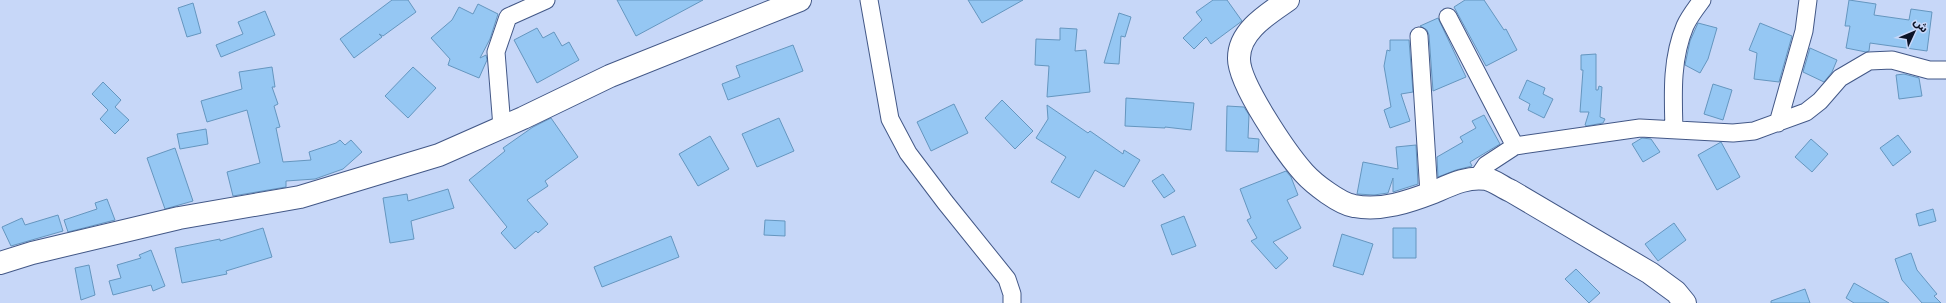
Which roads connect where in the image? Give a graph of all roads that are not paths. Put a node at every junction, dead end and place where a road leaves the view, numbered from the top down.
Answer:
1 (546, 0) edge
2 (800, 0) edge
3 (868, 0) edge
4 (1288, 0) edge
5 (1702, 0) edge
6 (1808, 0) edge
7 (1448, 17) dead end
8 (1419, 36) dead end
9 (1946, 70) edge
10 (1778, 122) junction
11 (502, 127) junction
12 (1674, 130) junction
13 (1515, 146) junction
14 (1476, 180) junction
15 (1429, 194) junction
16 (0, 263) edge
17 (1012, 303) edge
18 (1685, 303) edge

1 - 11 street
2 - 11 street
3 - 17 street
4 - 15 street
5 - 12 street
6 - 10 street
7 - 13 street
8 - 15 street
9 - 10 street
10 - 12 street
11 - 16 street
12 - 13 street
13 - 14 street
14 - 15 street
14 - 18 street

